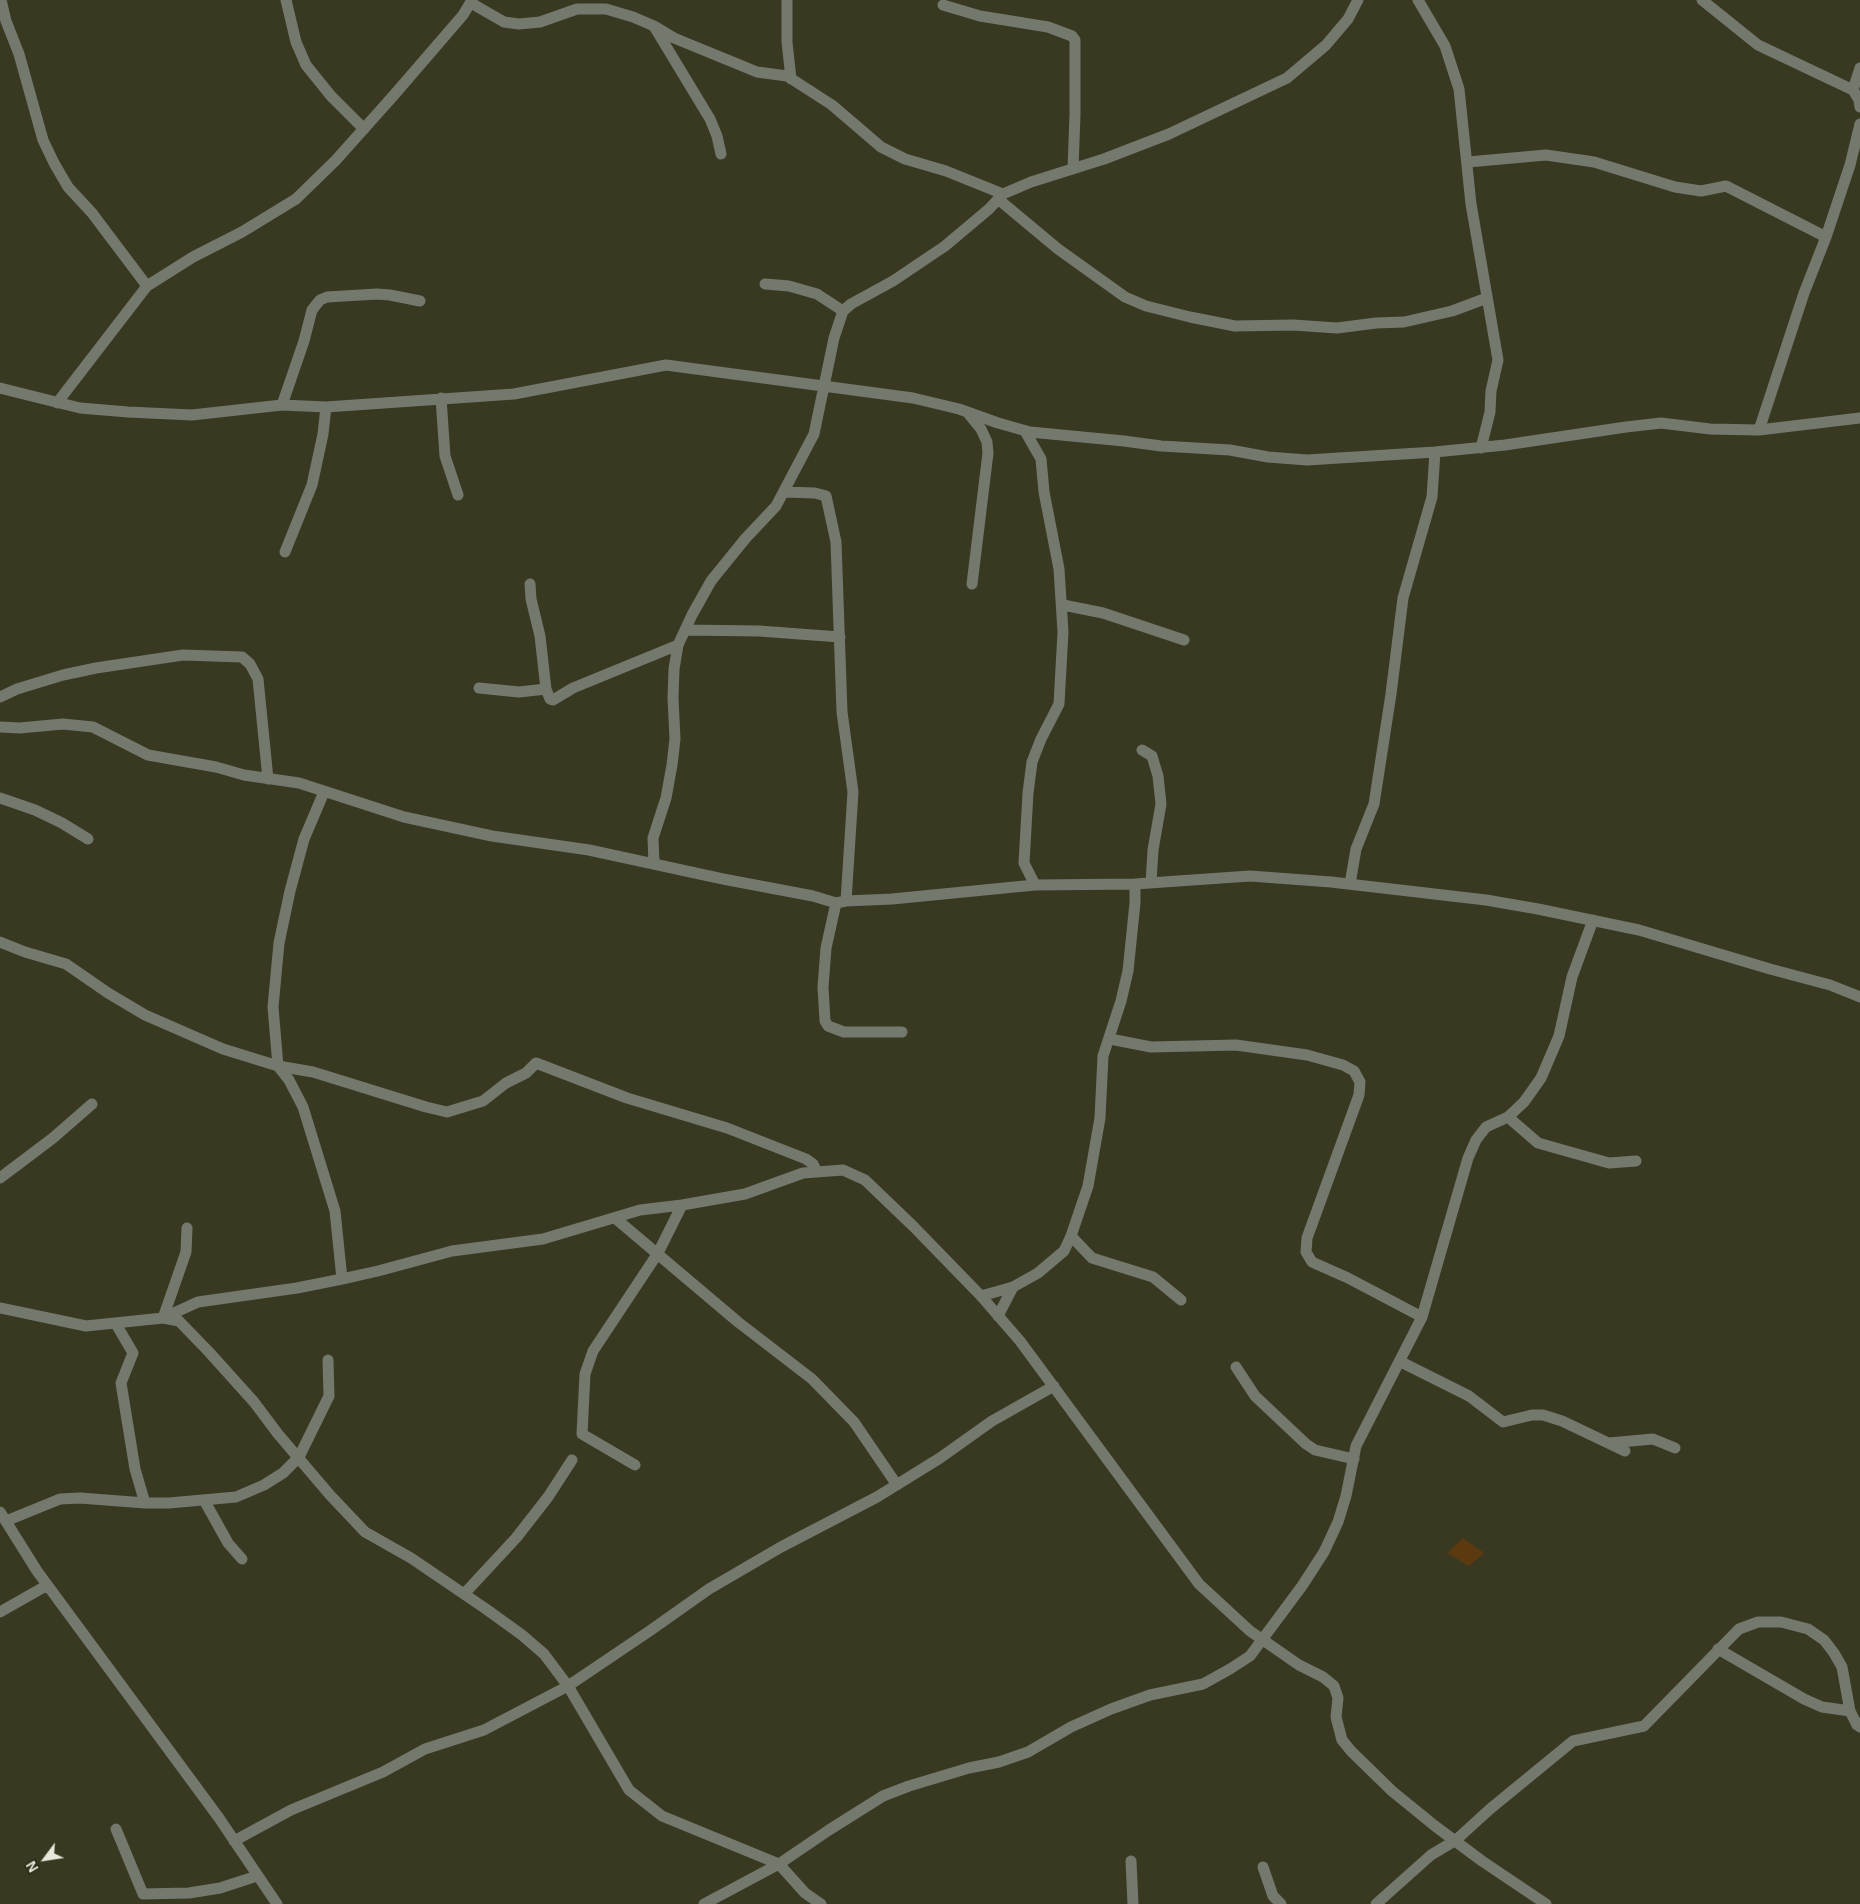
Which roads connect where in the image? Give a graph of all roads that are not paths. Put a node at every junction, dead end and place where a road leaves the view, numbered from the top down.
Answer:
1 (1, 0) edge
2 (286, 0) edge
3 (787, 0) edge
4 (1358, 0) edge
5 (1418, 0) edge
6 (1702, 0) edge
7 (471, 1) edge
8 (943, 5) dead end
9 (654, 26) junction
10 (1860, 68) edge
11 (791, 78) junction
12 (1853, 90) junction
13 (1860, 107) edge
14 (1860, 124) edge
15 (364, 129) junction
16 (721, 154) dead end
17 (1468, 162) junction
18 (1073, 169) junction
19 (1001, 196) junction
20 (1826, 237) junction
21 (765, 284) dead end
22 (147, 286) junction
23 (1487, 298) junction
24 (420, 300) dead end
25 (843, 311) junction
26 (825, 385) junction
27 (0, 388) edge
28 (440, 398) junction
29 (57, 403) junction
30 (282, 405) junction
31 (326, 406) junction
32 (966, 411) junction
33 (1860, 418) edge
34 (1759, 430) junction
35 (1025, 431) junction
36 (1481, 448) junction
37 (1435, 452) junction
38 (784, 492) junction
39 (458, 495) dead end
40 (285, 552) dead end
41 (530, 584) dead end
42 (972, 584) dead end
43 (1063, 605) junction
44 (685, 630) junction
45 (840, 637) junction
46 (1184, 640) dead end
47 (678, 645) junction
48 (479, 688) dead end
49 (546, 690) junction
50 (0, 696) edge
51 (0, 727) edge
52 (1142, 750) dead end
53 (268, 779) junction
54 (324, 792) junction
55 (0, 798) edge
56 (88, 839) dead end
57 (654, 864) junction
58 (1151, 883) junction
59 (1135, 884) junction
60 (1350, 884) junction
61 (1035, 885) junction
62 (841, 902) junction
63 (1593, 920) junction
64 (0, 942) edge
65 (1860, 997) edge
66 (902, 1032) dead end
67 (1110, 1039) junction
68 (278, 1066) junction
69 (92, 1104) dead end
70 (1508, 1117) junction
71 (1636, 1161) dead end
72 (817, 1172) junction
73 (0, 1178) edge
74 (682, 1205) junction
75 (615, 1218) junction
76 (187, 1228) dead end
77 (1071, 1236) junction
78 (658, 1253) junction
79 (342, 1279) junction
80 (1013, 1287) junction
81 (981, 1296) junction
82 (1181, 1300) dead end
83 (0, 1308) edge
84 (998, 1316) junction
85 (1422, 1317) junction
86 (163, 1318) junction
87 (116, 1324) junction
88 (328, 1360) dead end
89 (1400, 1362) junction
90 (1236, 1367) dead end
91 (1054, 1386) junction
92 (1607, 1443) junction
93 (1675, 1448) dead end
94 (1625, 1451) dead end
95 (299, 1456) junction
96 (1354, 1459) junction
97 (572, 1460) dead end
98 (635, 1465) dead end
99 (897, 1485) junction
100 (204, 1500) junction
101 (145, 1503) junction
102 (3, 1516) edge
103 (242, 1559) dead end
104 (49, 1588) junction
105 (464, 1594) junction
106 (0, 1612) edge
107 (1261, 1638) junction
108 (1718, 1649) junction
109 (568, 1686) junction
110 (1850, 1711) junction
111 (1860, 1727) edge
112 (116, 1829) dead end
113 (1456, 1840) junction
114 (234, 1841) junction
115 (1132, 1861) dead end
116 (779, 1864) junction
117 (1263, 1867) dead end
118 (257, 1876) junction
119 (277, 1904) edge
120 (704, 1904) edge
121 (821, 1904) edge
122 (1133, 1904) edge
123 (1281, 1904) edge
124 (1376, 1904) edge
125 (1546, 1904) edge

1 - 22 street
2 - 15 street
3 - 11 street
4 - 18 street
5 - 17 street
6 - 12 street
7 - 9 street
7 - 15 street
8 - 18 street
9 - 11 street
9 - 16 street
10 - 12 street
11 - 19 street
12 - 13 street
14 - 20 street
15 - 22 street
17 - 20 street
17 - 23 street
18 - 19 street
19 - 23 street
19 - 25 street
20 - 34 street
21 - 25 street
22 - 29 street
23 - 36 street
24 - 30 street
25 - 26 street
26 - 28 street
26 - 32 street
26 - 38 street
27 - 29 street
28 - 31 street
28 - 39 street
29 - 30 street
30 - 31 street
31 - 40 street
32 - 35 street
32 - 42 street
33 - 34 street
34 - 36 street
35 - 37 street
35 - 43 street
36 - 37 street
37 - 60 street
38 - 44 street
38 - 45 street
41 - 49 street
43 - 46 street
43 - 61 street
44 - 45 street
44 - 47 street
45 - 62 street
47 - 49 street
47 - 57 street
48 - 49 street
50 - 53 street
51 - 53 street
52 - 58 street
53 - 54 street
54 - 57 street
54 - 68 street
55 - 56 street
57 - 62 street
58 - 59 street
58 - 60 street
59 - 61 street
59 - 67 street
60 - 63 street
61 - 62 street
62 - 66 street
63 - 65 street
63 - 70 street
64 - 68 street
67 - 77 street
67 - 85 street
68 - 72 street
68 - 79 street
69 - 73 street
70 - 71 street
70 - 85 street
72 - 74 street
72 - 81 street
74 - 75 street
74 - 78 street
75 - 78 street
75 - 79 street
76 - 86 street
77 - 80 street
77 - 82 street
78 - 98 street
78 - 99 street
79 - 86 street
80 - 81 street
80 - 84 street
81 - 84 street
83 - 87 street
84 - 91 street
85 - 89 street
86 - 87 street
86 - 95 street
87 - 101 street
88 - 95 street
89 - 92 street
89 - 96 street
90 - 96 street
91 - 99 street
91 - 107 street
92 - 93 street
92 - 94 street
95 - 100 street
95 - 105 street
96 - 107 street
97 - 105 street
99 - 109 street
100 - 101 street
100 - 103 street
101 - 102 street
102 - 104 street
104 - 106 street
104 - 114 street
105 - 109 street
107 - 113 street
107 - 116 street
108 - 110 street
108 - 110 street
108 - 113 street
109 - 114 street
109 - 116 street
110 - 111 street
112 - 118 street
113 - 124 street
113 - 125 street
114 - 118 street
115 - 122 street
116 - 120 street
116 - 121 street
117 - 123 street
118 - 119 street

